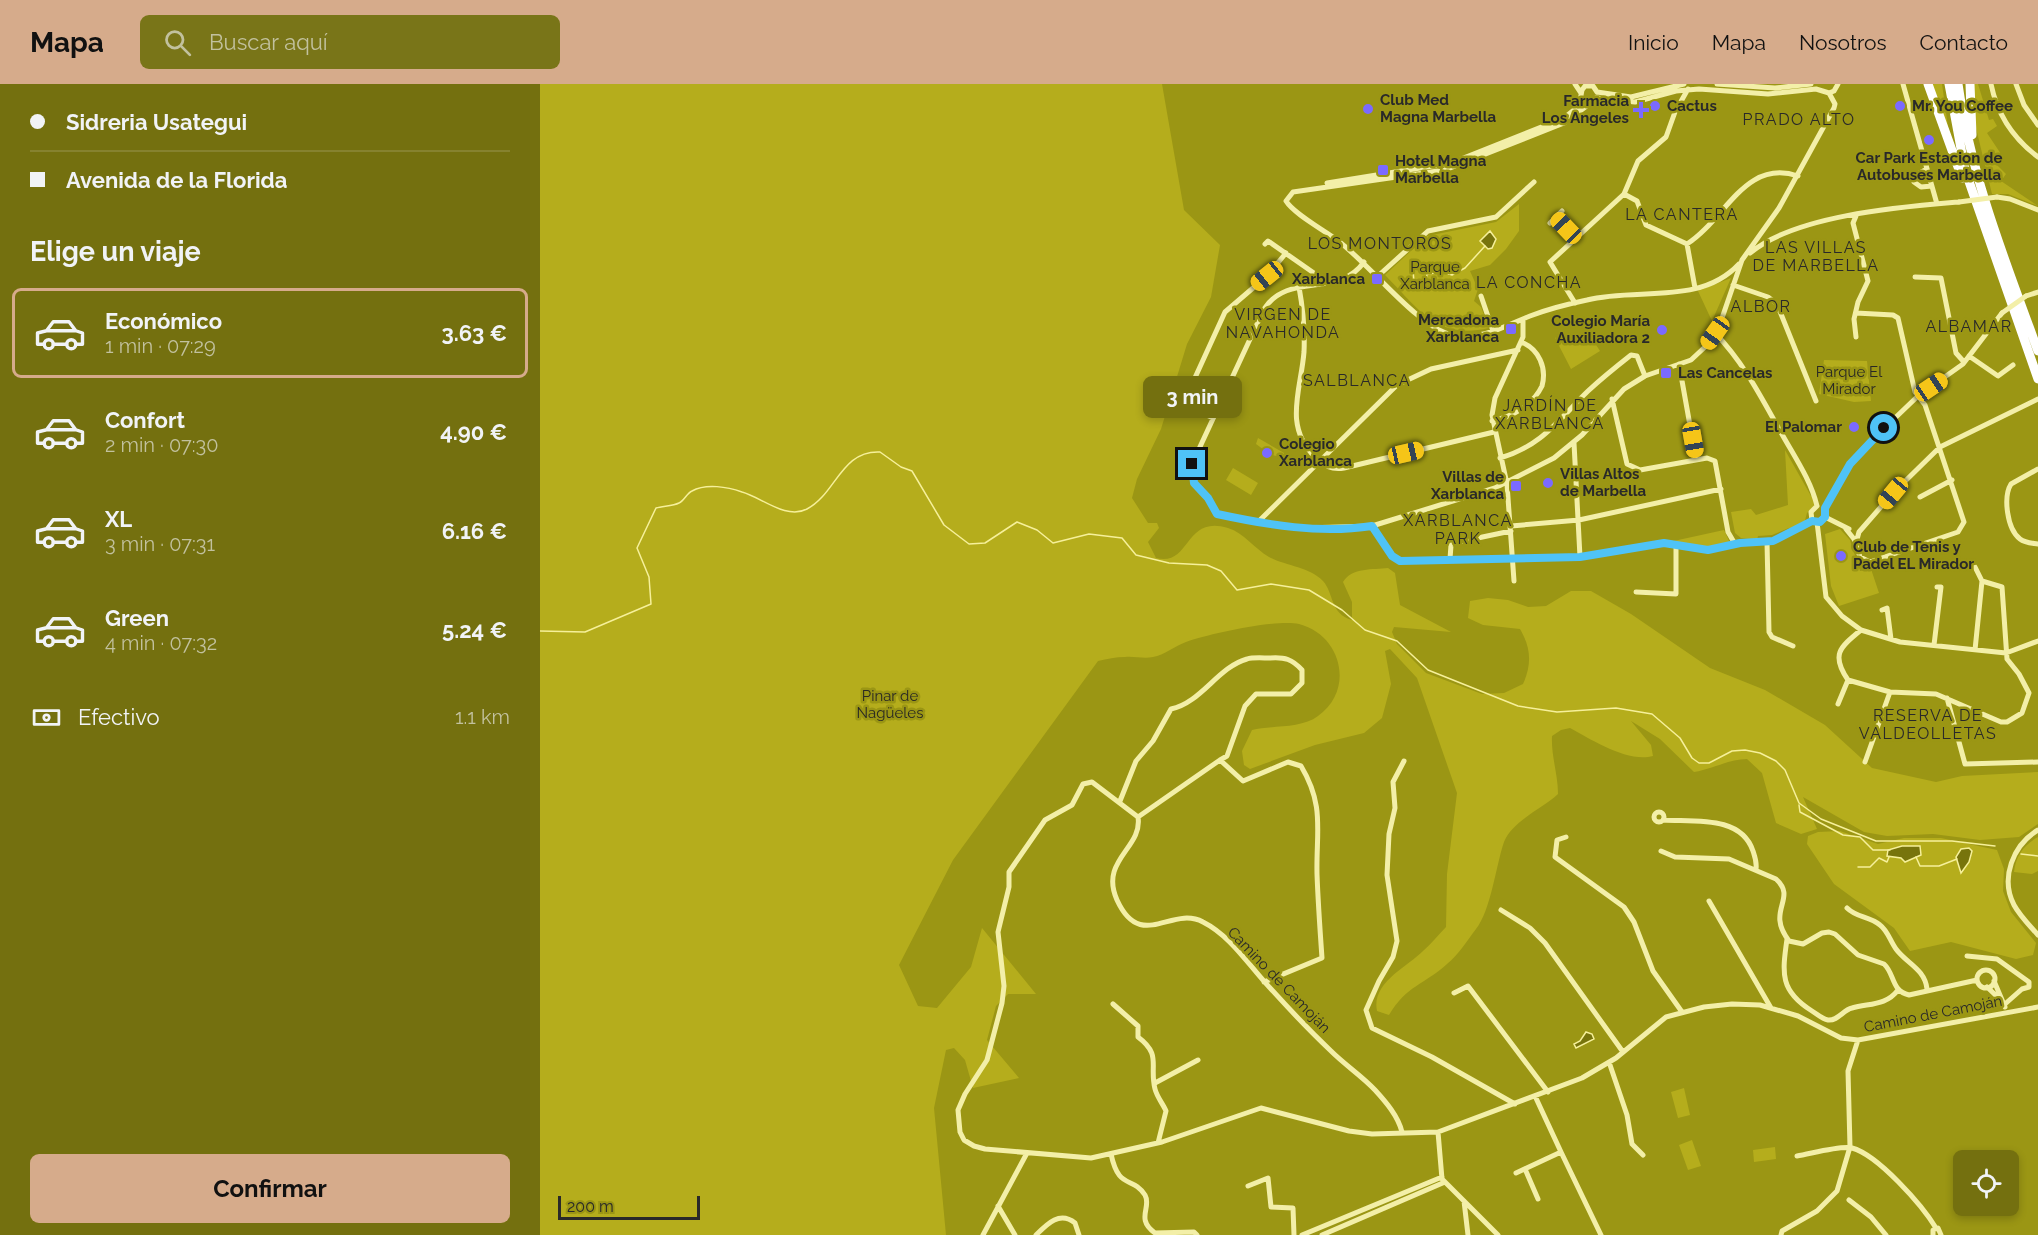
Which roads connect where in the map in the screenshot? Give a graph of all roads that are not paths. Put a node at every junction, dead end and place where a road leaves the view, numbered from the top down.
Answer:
1 (1576, 84) edge
2 (1717, 84) edge
3 (1811, 84) edge
4 (1838, 84) edge
5 (1903, 84) edge
6 (1928, 84) edge
7 (1949, 84) edge
8 (1958, 84) edge
9 (1970, 84) edge
10 (1991, 84) edge
11 (2016, 84) edge
12 (1686, 87) edge
13 (1819, 87) edge
14 (1594, 91) edge
15 (1829, 93) junction
16 (1582, 96) junction
17 (2038, 125) edge
18 (1972, 156) junction
19 (2038, 157) edge
20 (1441, 168) junction
21 (1927, 169) junction
22 (1798, 176) junction
23 (1534, 182) dead end
24 (1932, 186) junction
25 (1624, 194) junction
26 (1937, 204) junction
27 (2038, 210) edge
28 (1562, 211) dead end
29 (1856, 216) junction
30 (1556, 218) junction
31 (1981, 219) junction
32 (1550, 223) dead end
33 (1575, 238) junction
34 (1265, 244) dead end
35 (1687, 244) junction
36 (1286, 253) junction
37 (1742, 260) junction
38 (1364, 262) junction
39 (1378, 276) junction
40 (1915, 278) dead end
41 (1324, 284) junction
42 (1733, 285) junction
43 (1299, 287) junction
44 (1695, 288) junction
45 (2038, 292) edge
46 (1481, 296) dead end
47 (1575, 303) junction
48 (1856, 313) junction
49 (1523, 320) junction
50 (1493, 331) junction
51 (1715, 333) junction
52 (1856, 337) dead end
53 (1521, 342) junction
54 (1518, 350) junction
55 (2038, 351) edge
56 (1969, 356) junction
57 (1964, 362) junction
58 (1679, 364) junction
59 (2013, 365) dead end
60 (1646, 376) junction
61 (2038, 379) edge
62 (1918, 396) junction
63 (1612, 399) junction
64 (2037, 400) edge
65 (1816, 401) dead end
66 (1213, 418) junction
67 (1492, 421) junction
68 (1494, 432) junction
69 (1574, 443) junction
70 (1940, 447) junction
71 (1500, 458) junction
72 (1696, 459) junction
73 (1320, 461) junction
74 (2038, 469) edge
75 (1952, 480) junction
76 (1507, 484) junction
77 (1721, 489) junction
78 (1920, 497) dead end
79 (1817, 506) junction
80 (1825, 508) junction
81 (1265, 517) junction
82 (1825, 517) junction
83 (1580, 520) junction
84 (1815, 521) junction
85 (1258, 522) junction
86 (1271, 525) junction
87 (1372, 526) junction
88 (1511, 529) junction
89 (1846, 529) junction
90 (1859, 532) junction
91 (1767, 542) junction
92 (1856, 543) junction
93 (2038, 543) edge
94 (1676, 544) junction
95 (1735, 544) junction
96 (1580, 557) junction
97 (1512, 558) junction
98 (1450, 560) junction
99 (1975, 567) dead end
100 (1514, 581) dead end
101 (1982, 581) junction
102 (1937, 587) dead end
103 (1636, 592) dead end
104 (1882, 610) dead end
105 (1861, 630) junction
106 (1891, 639) junction
107 (2038, 641) edge
108 (1934, 645) junction
109 (1793, 646) dead end
110 (1975, 650) junction
111 (2006, 653) junction
112 (1848, 680) junction
113 (1890, 693) junction
114 (1947, 698) junction
115 (1838, 704) dead end
116 (1220, 760) junction
117 (1404, 761) dead end
118 (1865, 762) dead end
119 (2038, 762) edge
120 (1120, 801) junction
121 (1138, 817) junction
122 (1663, 820) dead end
123 (2038, 830) edge
124 (1566, 837) dead end
125 (1661, 851) dead end
126 (1756, 869) junction
127 (1709, 901) dead end
128 (1847, 908) dead end
129 (1501, 910) dead end
130 (2038, 935) edge
131 (1787, 939) junction
132 (1967, 956) dead end
133 (1977, 980) junction
134 (1994, 981) junction
135 (1264, 982) junction
136 (1987, 987) junction
137 (1928, 989) junction
138 (1898, 990) junction
139 (1454, 993) dead end
140 (1113, 1004) dead end
141 (2005, 1004) junction
142 (2038, 1007) edge
143 (1771, 1008) junction
144 (1682, 1012) junction
145 (2006, 1012) junction
146 (1858, 1040) junction
147 (1623, 1052) junction
148 (1198, 1060) dead end
149 (1610, 1062) junction
150 (1155, 1083) junction
151 (1548, 1092) junction
152 (1535, 1096) junction
153 (1515, 1104) junction
154 (1402, 1131) junction
155 (1438, 1132) junction
156 (1158, 1143) junction
157 (1851, 1147) junction
158 (1561, 1152) junction
159 (1027, 1153) junction
160 (1111, 1154) junction
161 (1643, 1155) dead end
162 (1797, 1156) dead end
163 (1525, 1169) junction
164 (1516, 1173) dead end
165 (1444, 1180) junction
166 (1248, 1186) dead end
167 (1538, 1199) dead end
168 (1464, 1200) junction
169 (1849, 1200) dead end
170 (998, 1206) junction
171 (1936, 1228) junction
172 (1314, 1232) edge
173 (1943, 1234) edge
174 (983, 1235) edge
175 (1015, 1235) edge
176 (1036, 1235) edge
177 (1079, 1235) edge
178 (1197, 1235) edge
179 (1294, 1235) edge
180 (1302, 1235) edge
181 (1322, 1235) edge
182 (1468, 1235) edge
183 (1498, 1235) edge
184 (1601, 1235) edge
185 (1781, 1235) edge
186 (1886, 1235) edge
187 (1933, 1235) edge

1 - 14 street
1 - 16 street
2 - 3 street
4 - 15 street
5 - 21 street
6 - 31 highway
7 - 31 highway
8 - 18 highway
9 - 18 highway
10 - 19 street
11 - 17 street
12 - 13 street
12 - 14 street
12 - 25 street
13 - 15 street
14 - 16 street
14 - 16 street
14 - 20 street
15 - 22 street
16 - 20 street
18 - 55 highway
20 - 38 street
21 - 24 street
21 - 24 street
22 - 35 street
22 - 37 street
23 - 39 street
24 - 26 street
25 - 33 street
25 - 35 street
26 - 27 street, bridge
26 - 29 street
28 - 30 street
29 - 37 street
29 - 48 street
30 - 32 street
30 - 33 street
31 - 61 highway
33 - 47 street
34 - 36 street
35 - 44 street
36 - 41 street
36 - 66 street
37 - 42 street
37 - 44 street
38 - 39 street
38 - 41 street
39 - 50 street
40 - 57 street
41 - 43 street
42 - 51 street
42 - 65 street
43 - 66 street
43 - 73 street
44 - 47 street
45 - 56 street, bridge
46 - 50 street
47 - 49 street
48 - 52 street
48 - 62 street
49 - 50 street
49 - 53 street
51 - 58 street
51 - 79 street
53 - 54 street
53 - 67 street
54 - 67 street
54 - 73 street
56 - 57 street
56 - 59 street
57 - 62 street
58 - 60 street
58 - 72 street
60 - 63 street
60 - 71 street
62 - 70 street
62 - 80 street
63 - 69 street
63 - 72 street
64 - 70 street
66 - 85 street
67 - 68 street
68 - 71 street
68 - 73 street
69 - 76 street
69 - 83 street
70 - 75 street
70 - 90 street
71 - 76 street
72 - 77 street
73 - 81 street
74 - 93 street
75 - 78 street
75 - 92 street
76 - 87 street
76 - 88 street
77 - 83 street
77 - 95 street
79 - 80 street
79 - 84 street
80 - 82 street
81 - 85 street
81 - 86 street
82 - 84 street
82 - 89 street
83 - 88 street
83 - 96 street
84 - 91 street
84 - 105 street
85 - 86 street
86 - 87 street
87 - 98 street
88 - 97 street
88 - 98 street
89 - 90 street
89 - 92 street
90 - 92 street
91 - 95 street
91 - 109 street
94 - 95 street
94 - 96 street
94 - 103 street
96 - 97 street
97 - 98 street
97 - 100 street
99 - 101 street
101 - 110 street
101 - 111 street
102 - 108 street
104 - 106 street
105 - 106 street
105 - 112 street
106 - 108 street
107 - 111 street
108 - 110 street
110 - 111 street
111 - 114 street
112 - 113 street
112 - 115 street
113 - 114 street
113 - 118 street
114 - 119 street
116 - 120 street
116 - 121 street
116 - 135 street
117 - 153 street
120 - 121 street, Camino de Camoján
120 - 159 street, Camino de Camoján
121 - 135 street, Camino de Camoján
122 - 126 street
123 - 130 street
124 - 144 street
125 - 126 street
126 - 131 street
127 - 143 street
128 - 137 street
129 - 147 street
131 - 138 street
131 - 138 street
132 - 141 street
133 - 134 street
133 - 136 street
133 - 137 street
134 - 136 street
134 - 141 street
135 - 154 street, Camino de Camoján
136 - 141 street
137 - 138 street
139 - 151 street
140 - 150 street
141 - 145 street
142 - 145 street, Camino de Camoján
143 - 144 street, Camino de Camoján
143 - 146 street, Camino de Camoján
144 - 147 street, Camino de Camoján
145 - 146 street, Camino de Camoján
146 - 157 street
147 - 149 street, Camino de Camoján
148 - 150 street
149 - 151 street, Camino de Camoján
149 - 161 street
150 - 156 street
151 - 152 street, Camino de Camoján
152 - 153 street, Camino de Camoján
152 - 158 street
153 - 155 street, Camino de Camoján
154 - 155 street, Camino de Camoján
154 - 156 street, Camino de Camoján
155 - 165 street
156 - 160 street, Camino de Camoján
157 - 162 street
157 - 171 street
157 - 185 street
158 - 163 street
158 - 184 street
159 - 160 street, Camino de Camoján
159 - 170 street
160 - 178 street
163 - 164 street
163 - 167 street
165 - 168 street
165 - 172 street
165 - 181 street
166 - 179 street
168 - 182 street
168 - 183 street
169 - 186 street
170 - 174 street
170 - 175 street
171 - 173 street
171 - 187 street
172 - 180 street
176 - 177 street

